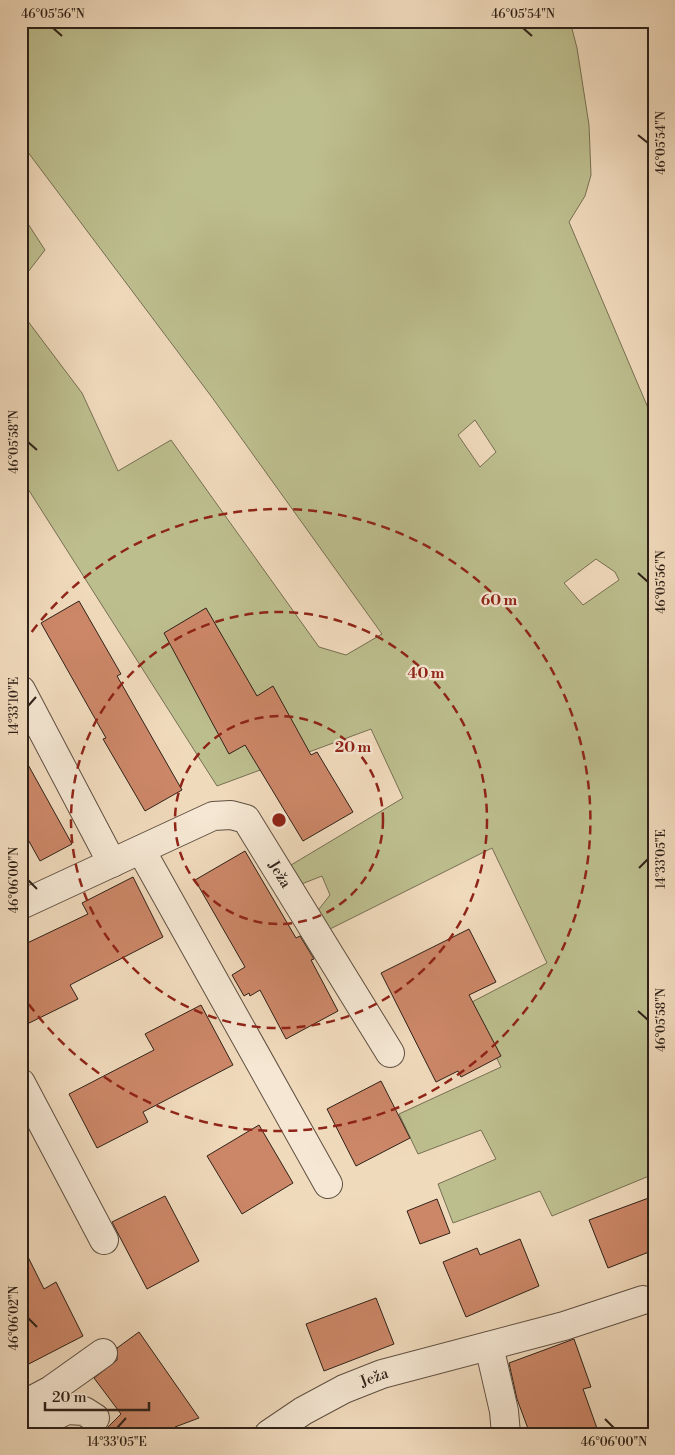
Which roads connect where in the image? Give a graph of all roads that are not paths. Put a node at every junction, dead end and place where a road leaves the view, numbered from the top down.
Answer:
1 (21, 690) edge
2 (141, 850) junction
3 (112, 863) junction
4 (21, 906) edge
5 (390, 1053) dead end
6 (21, 1083) edge
7 (328, 1184) dead end
8 (104, 1240) dead end
9 (643, 1300) dead end
10 (489, 1346) junction
11 (103, 1353) dead end
12 (21, 1406) edge
13 (95, 1418) dead end
14 (21, 1432) edge
15 (269, 1434) edge
16 (506, 1434) edge

1 - 3 street
2 - 3 street, Ježa
2 - 5 street, Ježa
2 - 7 street
3 - 4 street, Ježa
6 - 8 street
9 - 10 street, Ježa
10 - 15 street, Ježa
10 - 16 street
11 - 12 street
13 - 14 street

